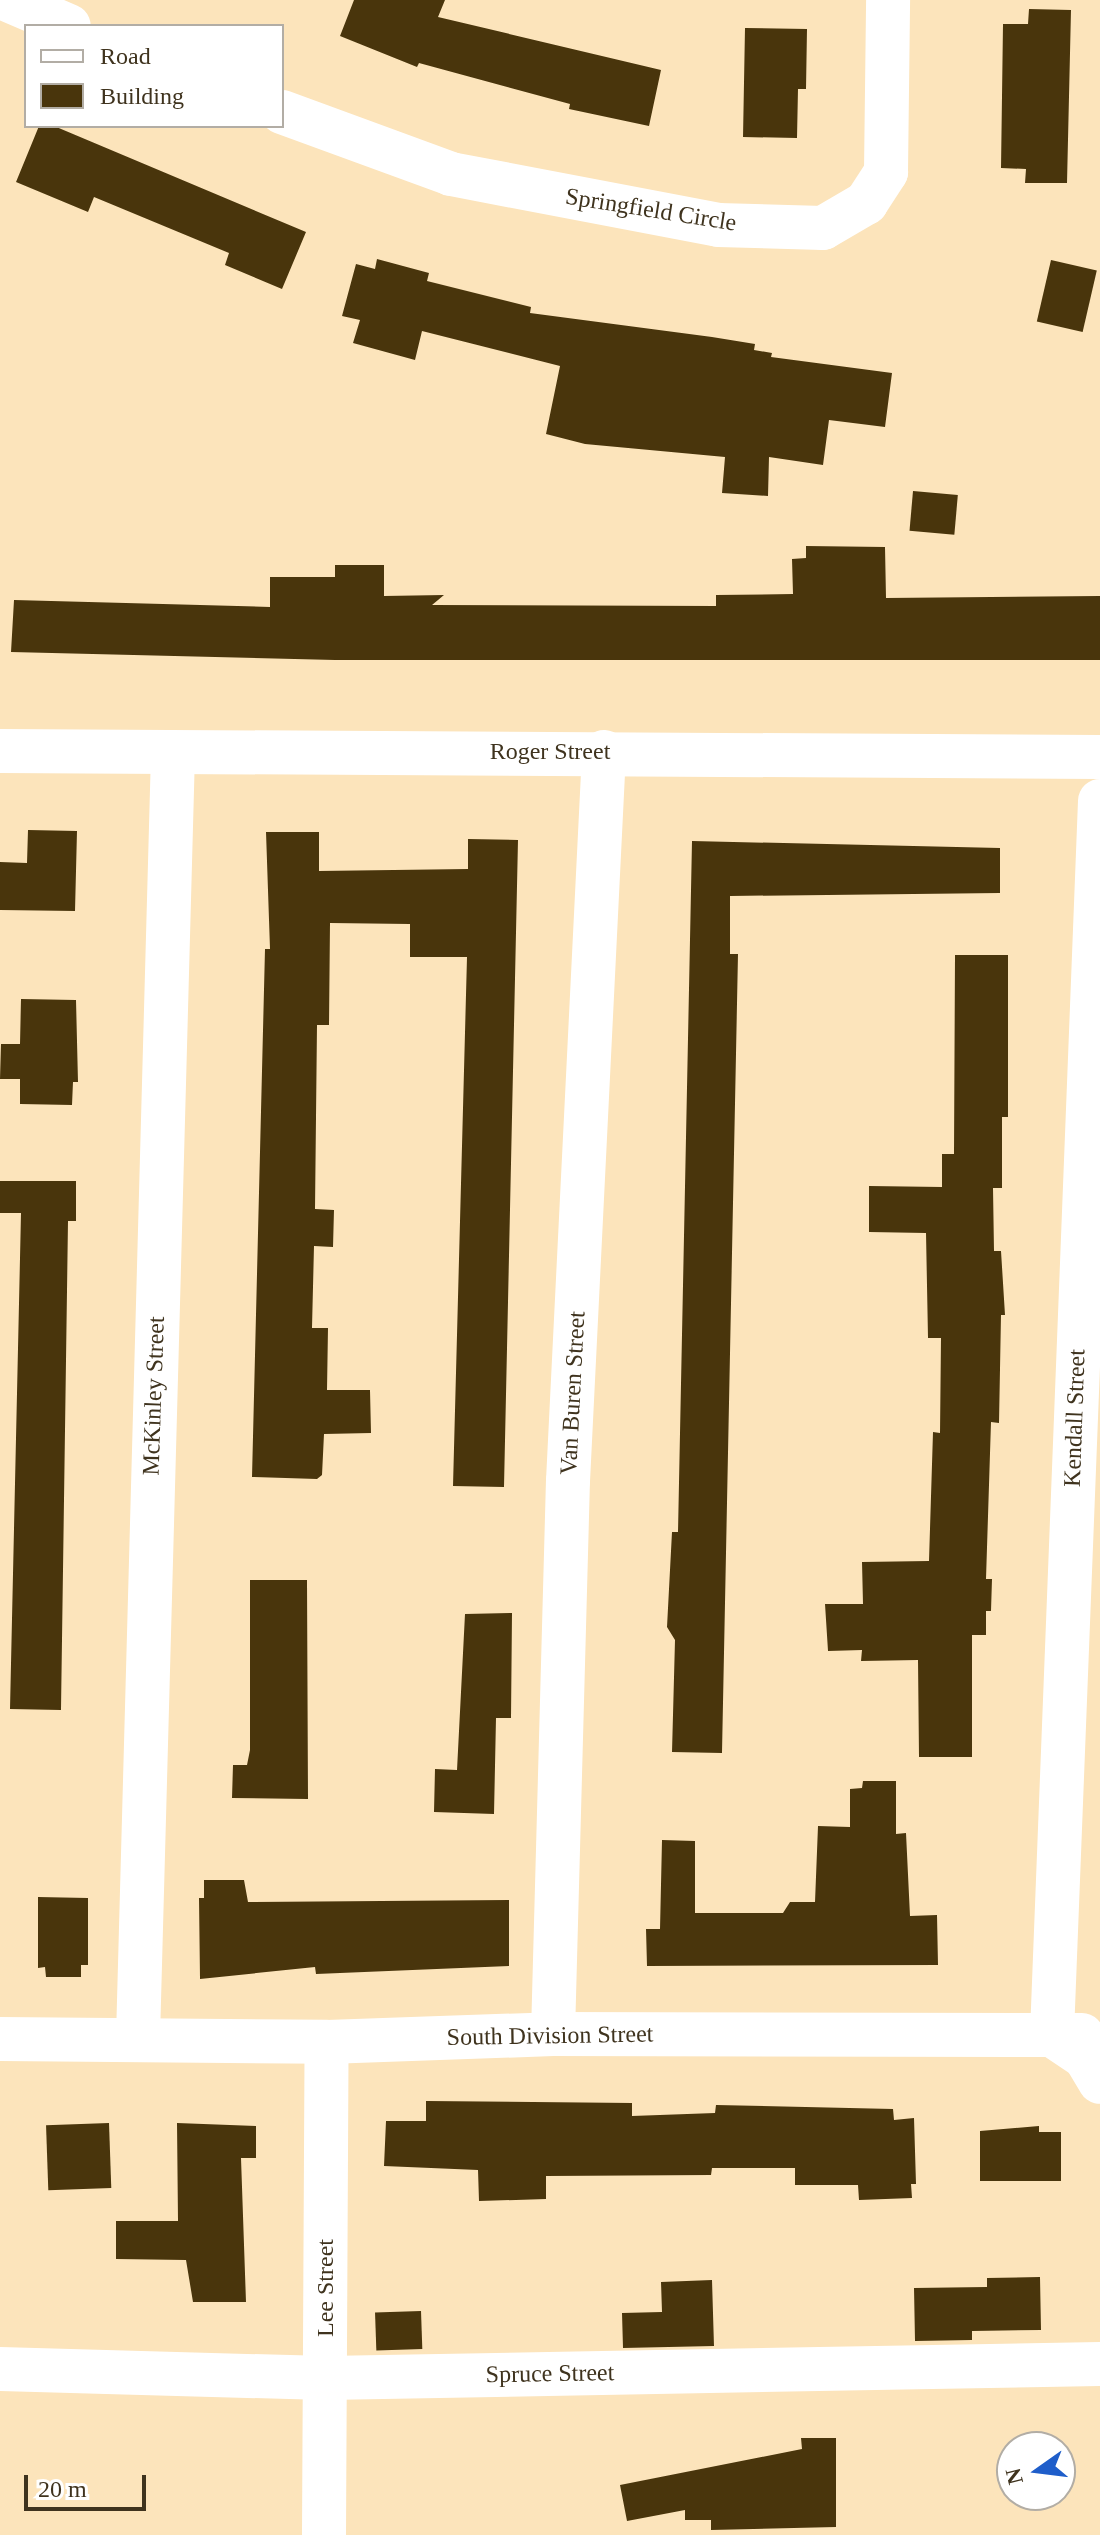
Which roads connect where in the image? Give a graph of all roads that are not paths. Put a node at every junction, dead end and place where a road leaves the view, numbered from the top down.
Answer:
1 (8, 0) edge
2 (888, 0) edge
3 (64, 24) edge
4 (284, 113) edge
5 (0, 751) edge
6 (604, 752) junction
7 (173, 754) junction
8 (1100, 757) edge
9 (1100, 801) edge
10 (1090, 1286) edge
11 (553, 2034) junction
12 (1052, 2035) junction
13 (1100, 2035) edge
14 (138, 2038) junction
15 (0, 2039) edge
16 (327, 2042) junction
17 (1100, 2082) edge
18 (1100, 2364) edge
19 (0, 2369) edge
20 (326, 2378) junction
21 (324, 2535) edge

1 - 3 street
2 - 4 street, Springfield Circle
5 - 7 street, Roger Street
6 - 7 street, Roger Street
6 - 8 street, Roger Street
6 - 11 street, Van Buren Street
7 - 14 street, McKinley Street
9 - 10 street, Kendall Street
10 - 12 street, Kendall Street
11 - 12 street, South Division Street
11 - 16 street, South Division Street
12 - 13 street, South Division Street
12 - 17 street
14 - 15 street, South Division Street
14 - 16 street, South Division Street
16 - 20 street, Lee Street
18 - 20 street, Spruce Street
19 - 20 street, Spruce Street
20 - 21 street, Lee Street

